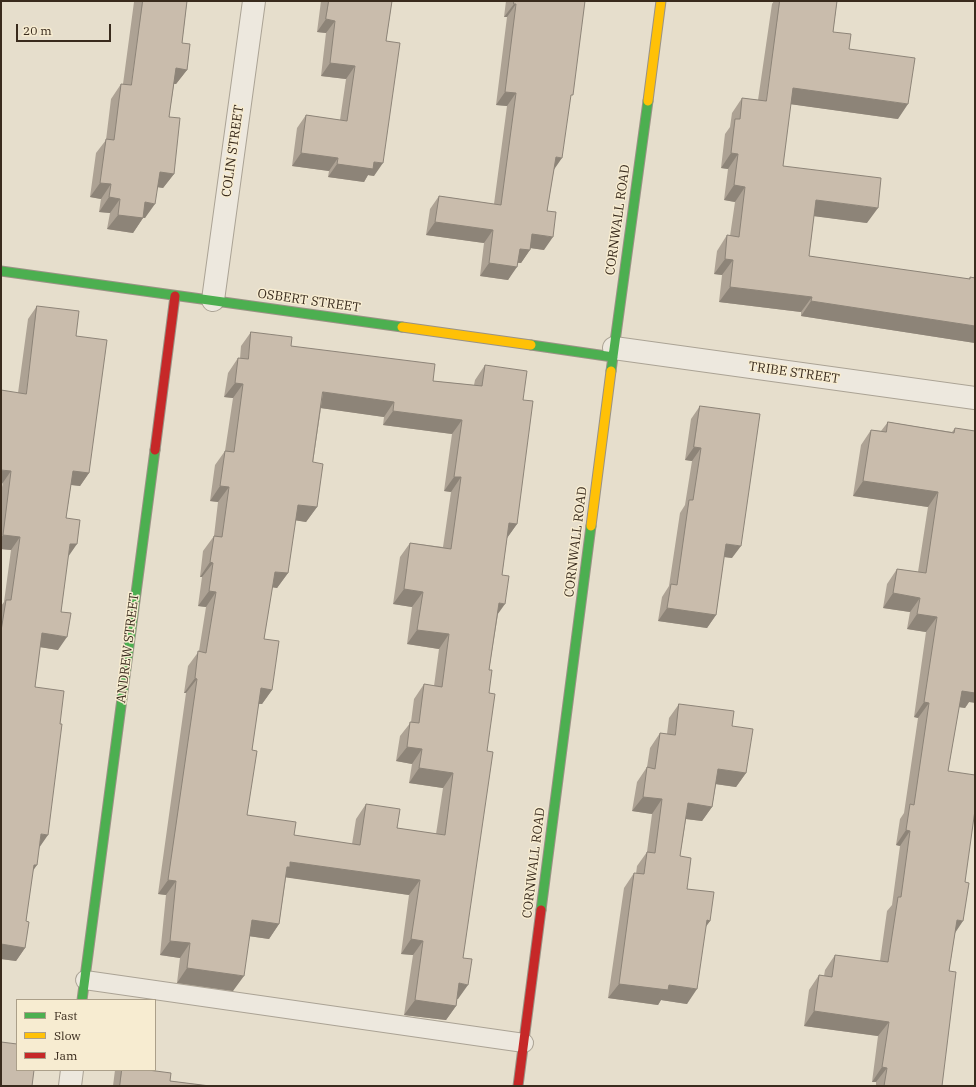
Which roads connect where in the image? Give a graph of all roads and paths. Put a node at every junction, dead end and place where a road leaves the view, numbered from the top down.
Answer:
1 (254, 1) edge
2 (661, 1) edge
3 (1, 271) edge
4 (175, 296) junction
5 (213, 300) junction
6 (613, 352) junction
7 (975, 398) edge
8 (85, 980) junction
9 (82, 999) edge
10 (524, 1043) junction
11 (72, 1071) edge
12 (70, 1086) edge
13 (518, 1086) edge

1 - 5 street, COLIN STREET
2 - 6 street, CORNWALL ROAD
3 - 4 street, OSBERT STREET
4 - 5 street, OSBERT STREET
4 - 8 street, ANDREW STREET
5 - 6 street, OSBERT STREET
6 - 7 street, TRIBE STREET
6 - 10 street, CORNWALL ROAD
8 - 9 street, ANDREW STREET
8 - 10 lane
10 - 13 street, CORNWALL ROAD
11 - 12 street

